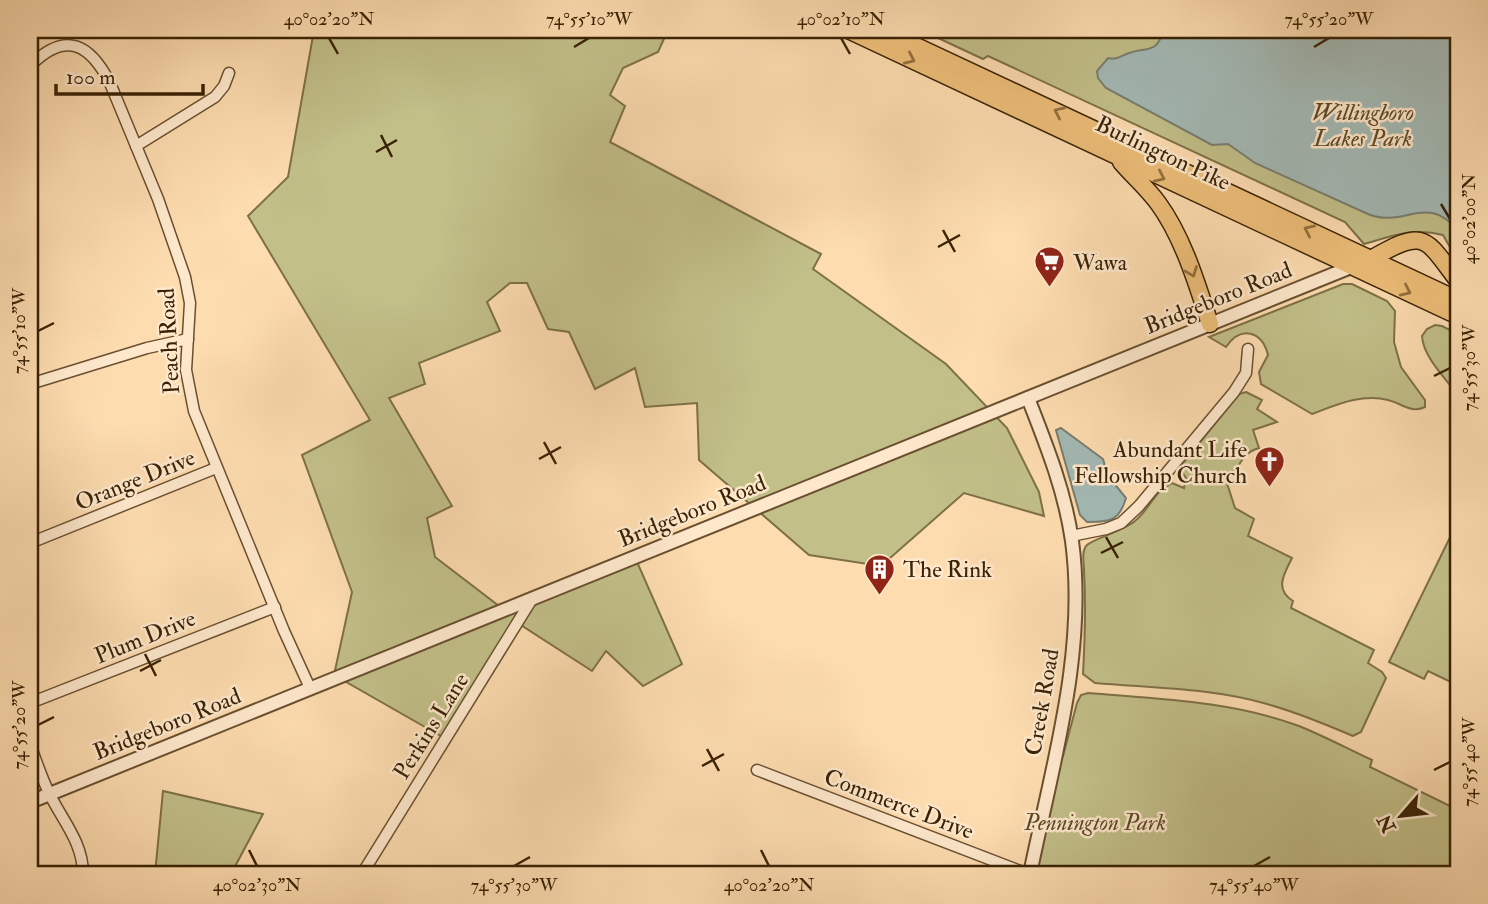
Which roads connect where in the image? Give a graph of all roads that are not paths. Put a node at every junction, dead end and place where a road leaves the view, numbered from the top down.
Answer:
1 (848, 30) edge
2 (883, 30) edge
3 (32, 64) dead end
4 (229, 73) dead end
5 (136, 146) junction
6 (1114, 156) junction
7 (1371, 259) junction
8 (1353, 267) junction
9 (1458, 281) edge
10 (1458, 300) edge
11 (1458, 316) edge
12 (1210, 324) junction
13 (187, 340) junction
14 (1248, 349) dead end
15 (30, 384) edge
16 (1028, 398) junction
17 (216, 468) junction
18 (1071, 536) junction
19 (30, 543) edge
20 (532, 598) junction
21 (275, 607) junction
22 (310, 688) junction
23 (30, 703) edge
24 (30, 744) edge
25 (757, 770) dead end
26 (50, 794) junction
27 (30, 802) edge
28 (83, 874) edge
29 (362, 874) edge
30 (1029, 874) edge

1 -> 6 highway, Burlington Pike
7 -> 2 highway, Burlington Pike
3 - 5 street, Peach Road
4 - 5 street
5 - 13 street, Peach Road
6 -> 8 highway, Burlington Pike
6 -> 12 highway
7 - 8 street, Bridgeboro Road
7 - 9 highway
7 - 10 highway, Burlington Pike
8 -> 11 highway, Burlington Pike
8 - 12 street, Bridgeboro Road
12 - 16 street, Bridgeboro Road
13 - 15 street
13 - 17 street, Peach Road
14 - 18 street
16 - 18 street, Creek Road
16 - 20 street, Bridgeboro Road
17 - 19 street, Orange Drive
17 - 21 street, Peach Road
18 - 30 street, Creek Road
20 - 22 street, Bridgeboro Road
20 - 29 street, Perkins Lane
21 - 22 street, Peach Road
21 - 23 street, Plum Drive
22 - 26 street, Bridgeboro Road
24 - 26 street
25 - 30 street, Commerce Drive
26 - 27 street, Bridgeboro Road
26 - 28 street

